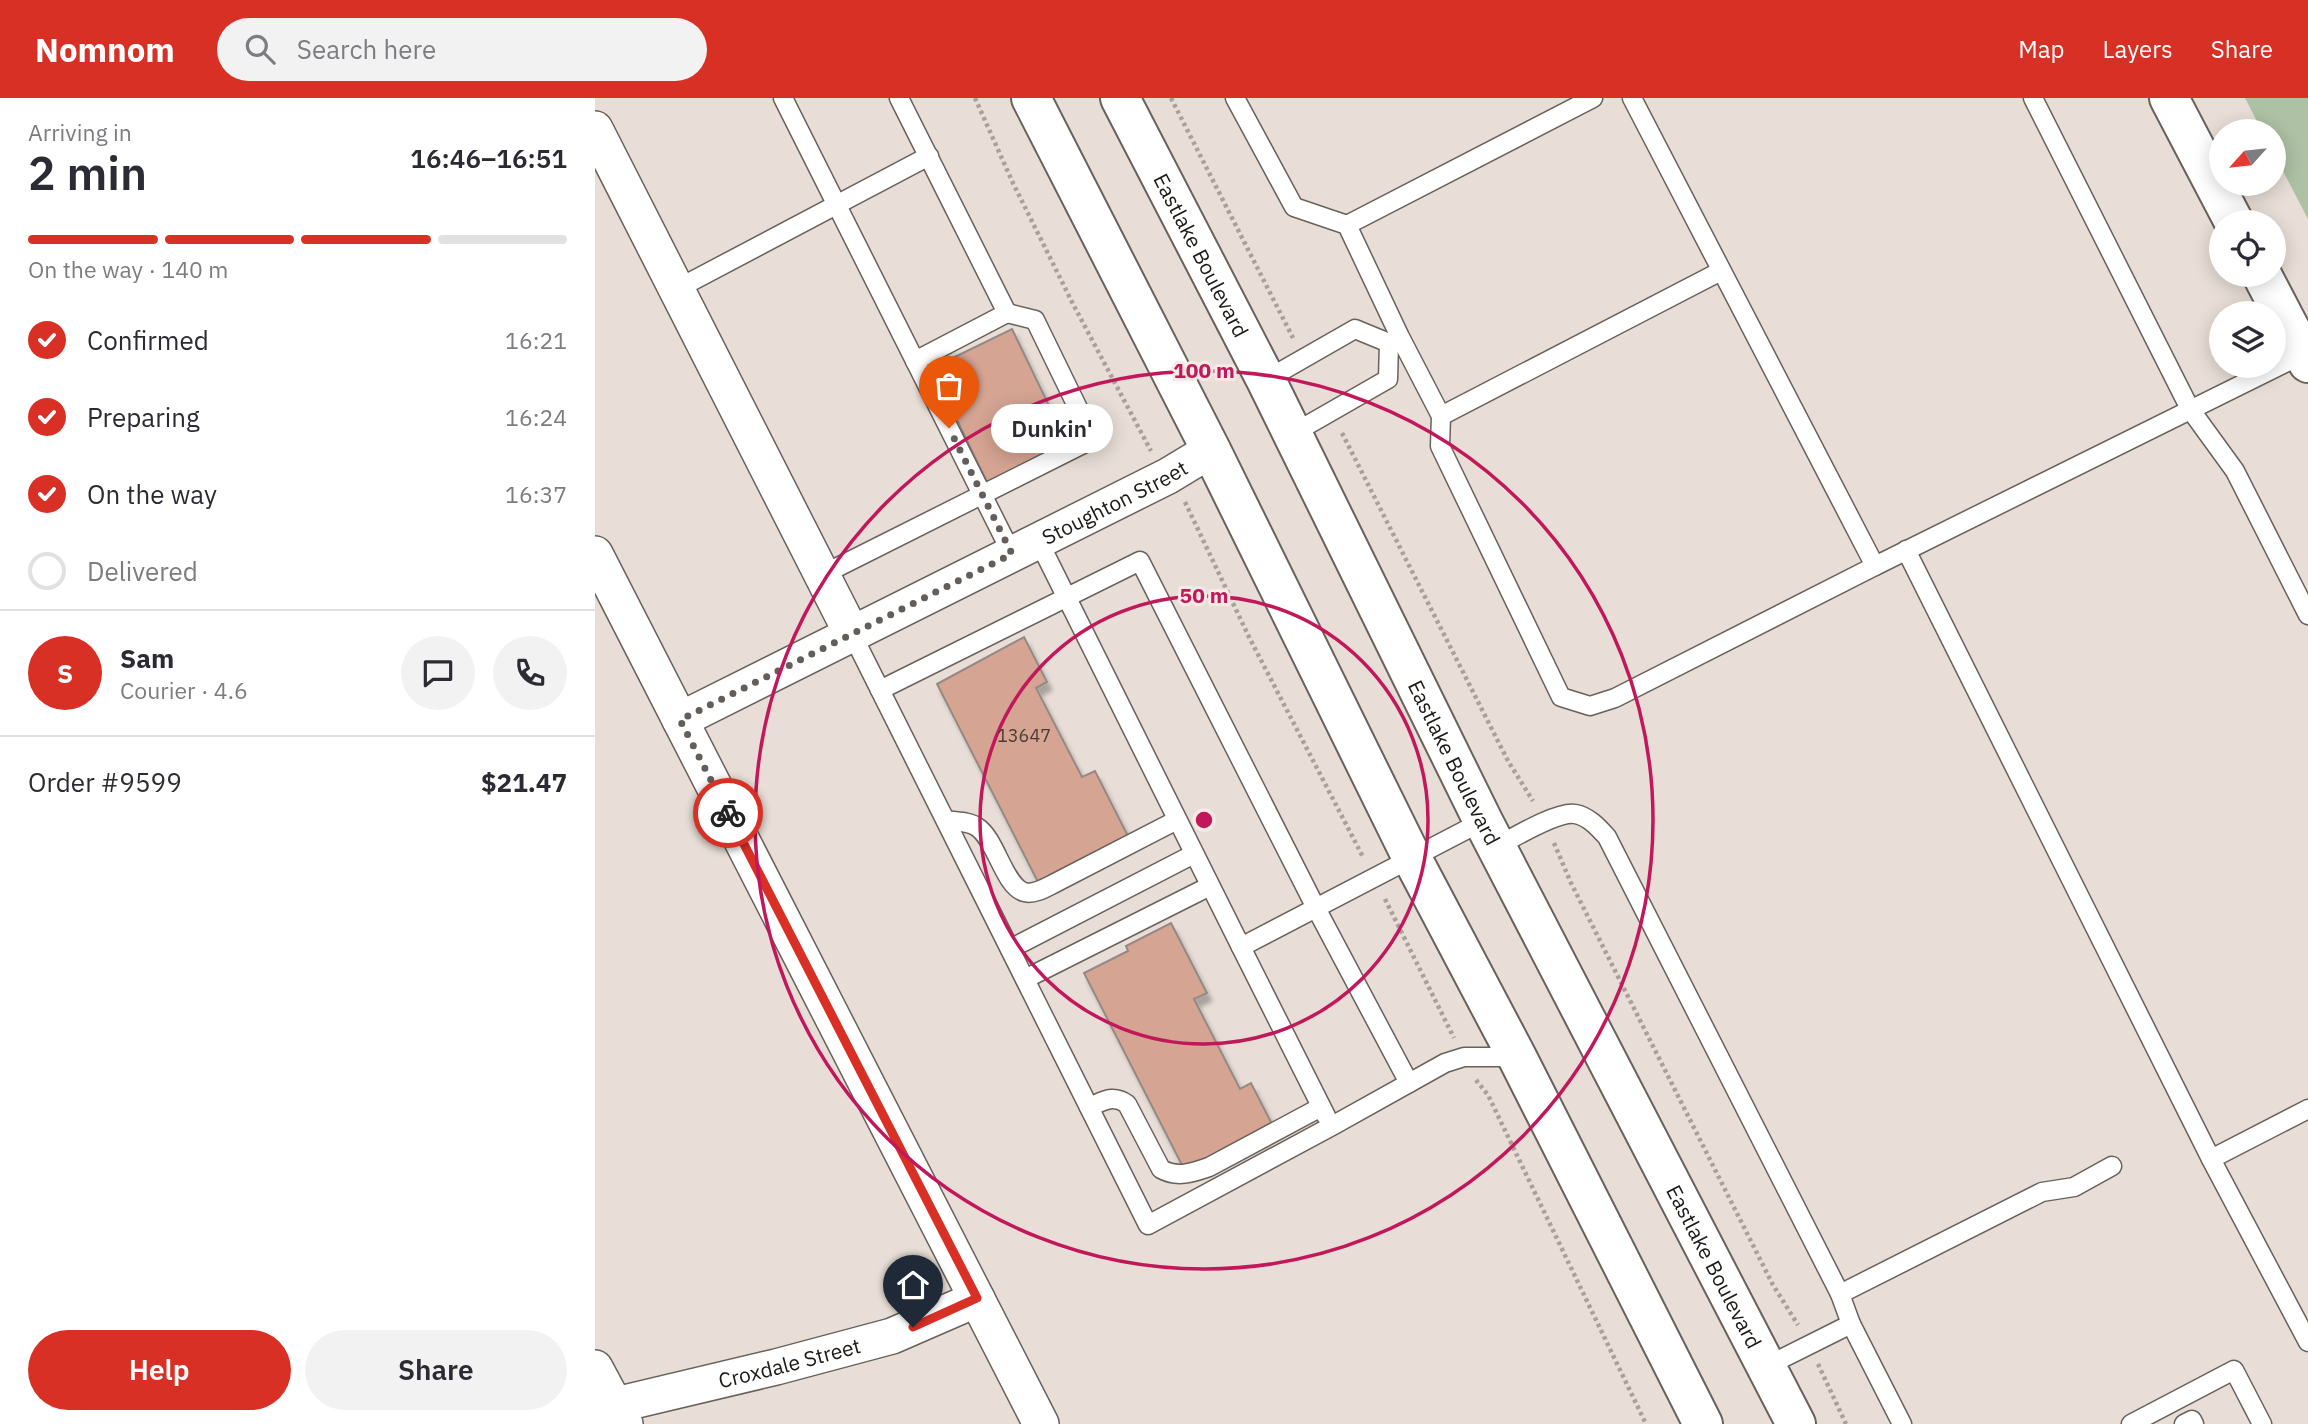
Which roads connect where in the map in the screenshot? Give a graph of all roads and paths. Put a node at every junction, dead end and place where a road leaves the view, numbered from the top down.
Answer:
1 (783, 98) edge
2 (899, 98) edge
3 (975, 98) edge
4 (1031, 98) edge
5 (1120, 98) edge
6 (1171, 98) edge
7 (1235, 98) edge
8 (1593, 98) edge
9 (1632, 98) edge
10 (2033, 98) edge
11 (2169, 98) edge
12 (595, 129) edge
13 (929, 156) junction
14 (837, 205) junction
15 (2228, 210) edge
16 (1347, 225) junction
17 (1721, 271) junction
18 (2268, 287) edge
19 (677, 289) junction
20 (1007, 313) junction
21 (1394, 340) junction
22 (1303, 357) junction
23 (2306, 358) edge
24 (915, 361) junction
25 (1266, 380) junction
26 (2190, 409) junction
27 (1330, 412) junction
28 (1440, 416) junction
29 (1292, 434) junction
30 (1145, 442) dead end
31 (1211, 450) junction
32 (982, 495) junction
33 (1189, 508) dead end
34 (1025, 547) junction
35 (1906, 550) junction
36 (595, 554) edge
37 (1875, 566) junction
38 (822, 575) junction
39 (1066, 597) junction
40 (2308, 615) edge
41 (852, 634) junction
42 (880, 690) junction
43 (680, 720) junction
44 (1533, 801) dead end
45 (946, 820) junction
46 (1177, 820) junction
47 (1490, 834) junction
48 (1554, 845) dead end
49 (1359, 848) dead end
50 (1194, 854) junction
51 (1412, 858) junction
52 (1210, 886) junction
53 (1387, 902) dead end
54 (1316, 908) junction
55 (1241, 947) junction
56 (1010, 949) junction
57 (1025, 979) junction
58 (1464, 1057) junction
59 (1517, 1057) junction
60 (1409, 1083) junction
61 (1321, 1107) junction
62 (1089, 1108) junction
63 (2308, 1110) edge
64 (1332, 1126) junction
65 (2211, 1159) junction
66 (2112, 1166) dead end
67 (1840, 1294) junction
68 (977, 1298) junction
69 (1851, 1324) junction
70 (1798, 1325) dead end
71 (2308, 1342) edge
72 (1767, 1366) junction
73 (595, 1368) edge
74 (1822, 1370) dead end
75 (611, 1414) edge
76 (1041, 1424) edge
77 (1646, 1424) edge
78 (1703, 1424) edge
79 (1796, 1424) edge
80 (1846, 1424) edge
81 (1902, 1424) edge
82 (2131, 1424) edge
83 (2184, 1424) edge
84 (2194, 1424) edge
85 (2262, 1424) edge

1 - 14 lane
2 - 13 lane
3 - 30 path
4 - 31 main road
5 - 25 main road, Eastlake Boulevard
6 - 22 path
7 - 16 lane
8 - 16 lane
9 - 17 lane
10 - 26 lane
11 - 15 main road
12 - 19 street
13 - 14 lane
13 - 20 lane
14 - 19 lane
14 - 24 lane
16 - 21 lane
17 - 28 lane
17 - 37 lane
18 - 23 main road
19 - 38 street
20 - 24 lane
20 - 32 lane
21 - 22 lane
21 - 27 lane
21 - 28 lane
22 - 25 lane
23 - 26 lane
24 - 32 lane
25 - 29 main road, Eastlake Boulevard
26 - 35 lane
26 - 40 lane
27 - 29 lane
27 - 44 path
28 - 37 lane
29 - 47 main road, Eastlake Boulevard
31 - 34 street, Stoughton Street
31 - 51 main road
32 - 34 lane
32 - 38 lane
33 - 49 path
34 - 39 lane
34 - 41 street, Stoughton Street
35 - 37 lane
35 - 65 lane
36 - 43 street
38 - 41 street
39 - 42 lane
39 - 46 lane
39 - 54 lane
41 - 42 lane
41 - 43 street, Stoughton Street
42 - 45 lane
43 - 68 street
45 - 46 lane
45 - 56 lane
46 - 50 lane
47 - 51 lane
47 - 67 lane
47 - 72 main road, Eastlake Boulevard
48 - 70 path
50 - 52 lane
50 - 56 lane
51 - 54 lane
51 - 59 main road
52 - 55 lane
52 - 57 lane
53 - 58 path
54 - 55 lane
54 - 60 lane
55 - 61 lane
56 - 57 lane
57 - 62 lane
58 - 59 lane
58 - 60 lane
58 - 77 path
59 - 78 main road
60 - 64 lane
61 - 62 lane
61 - 64 lane
62 - 64 lane
63 - 65 lane
65 - 71 lane
66 - 67 lane
67 - 69 lane
68 - 75 street, Croxdale Street
68 - 76 street
69 - 72 lane
69 - 81 lane
72 - 79 main road, Eastlake Boulevard
73 - 75 street
74 - 80 path
82 - 85 lane
83 - 84 lane

